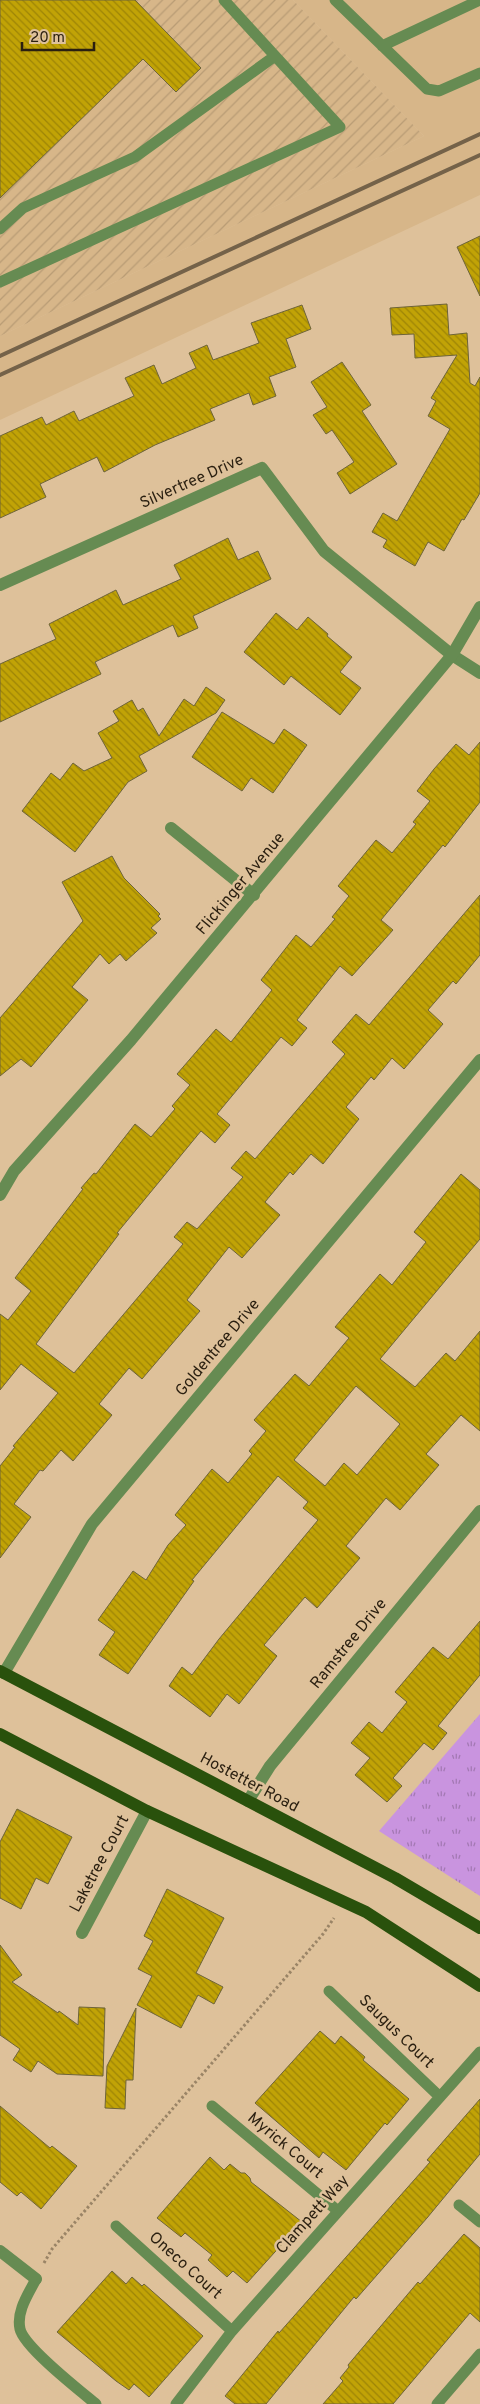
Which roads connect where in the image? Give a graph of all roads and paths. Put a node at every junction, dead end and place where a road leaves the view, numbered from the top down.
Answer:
1 (224, 0) edge
2 (335, 0) edge
3 (480, 0) edge
4 (382, 46) junction
5 (275, 56) junction
6 (480, 72) edge
7 (0, 229) edge
8 (0, 282) edge
9 (0, 585) edge
10 (480, 607) edge
11 (452, 655) junction
12 (480, 674) edge
13 (171, 828) dead end
14 (254, 894) junction
15 (480, 1060) edge
16 (14, 1171) junction
17 (0, 1179) edge
18 (0, 1195) edge
19 (480, 1511) edge
20 (2, 1672) edge
21 (0, 1734) edge
22 (248, 1801) junction
23 (147, 1811) junction
24 (344, 1903) junction
25 (480, 1928) edge
26 (82, 1933) dead end
27 (480, 1986) edge
28 (329, 1991) dead end
29 (480, 2052) edge
30 (440, 2097) junction
31 (212, 2106) dead end
32 (458, 2205) dead end
33 (338, 2211) junction
34 (480, 2222) edge
35 (116, 2226) dead end
36 (0, 2251) edge
37 (36, 2279) junction
38 (232, 2330) junction
39 (480, 2354) edge
40 (96, 2404) edge
41 (176, 2404) edge
42 (436, 2404) edge

1 - 5 lane
2 - 4 lane
3 - 4 lane
4 - 6 lane
5 - 7 lane
5 - 8 lane
9 - 11 street, Silvertree Drive
10 - 11 street, Flickinger Avenue
11 - 12 street
11 - 14 street, Flickinger Avenue
13 - 14 street
14 - 16 street, Flickinger Avenue
15 - 20 street, Goldentree Drive
16 - 17 street, Flickinger Avenue
16 - 18 street, Flickinger Avenue
19 - 22 street, Ramstree Drive
20 - 22 main road, Hostetter Road
21 - 23 main road
22 - 25 main road, Hostetter Road
23 - 24 main road
23 - 26 street, Laketree Court
24 - 27 main road
24 - 37 path
28 - 30 lane, Saugus Court
29 - 30 lane, Clampett Way
30 - 33 lane, Clampett Way
31 - 33 lane, Myrick Court
32 - 34 lane
33 - 38 lane, Clampett Way
35 - 38 lane, Oneco Court
36 - 37 street
37 - 40 lane
38 - 41 lane, Clampett Way
39 - 42 lane

